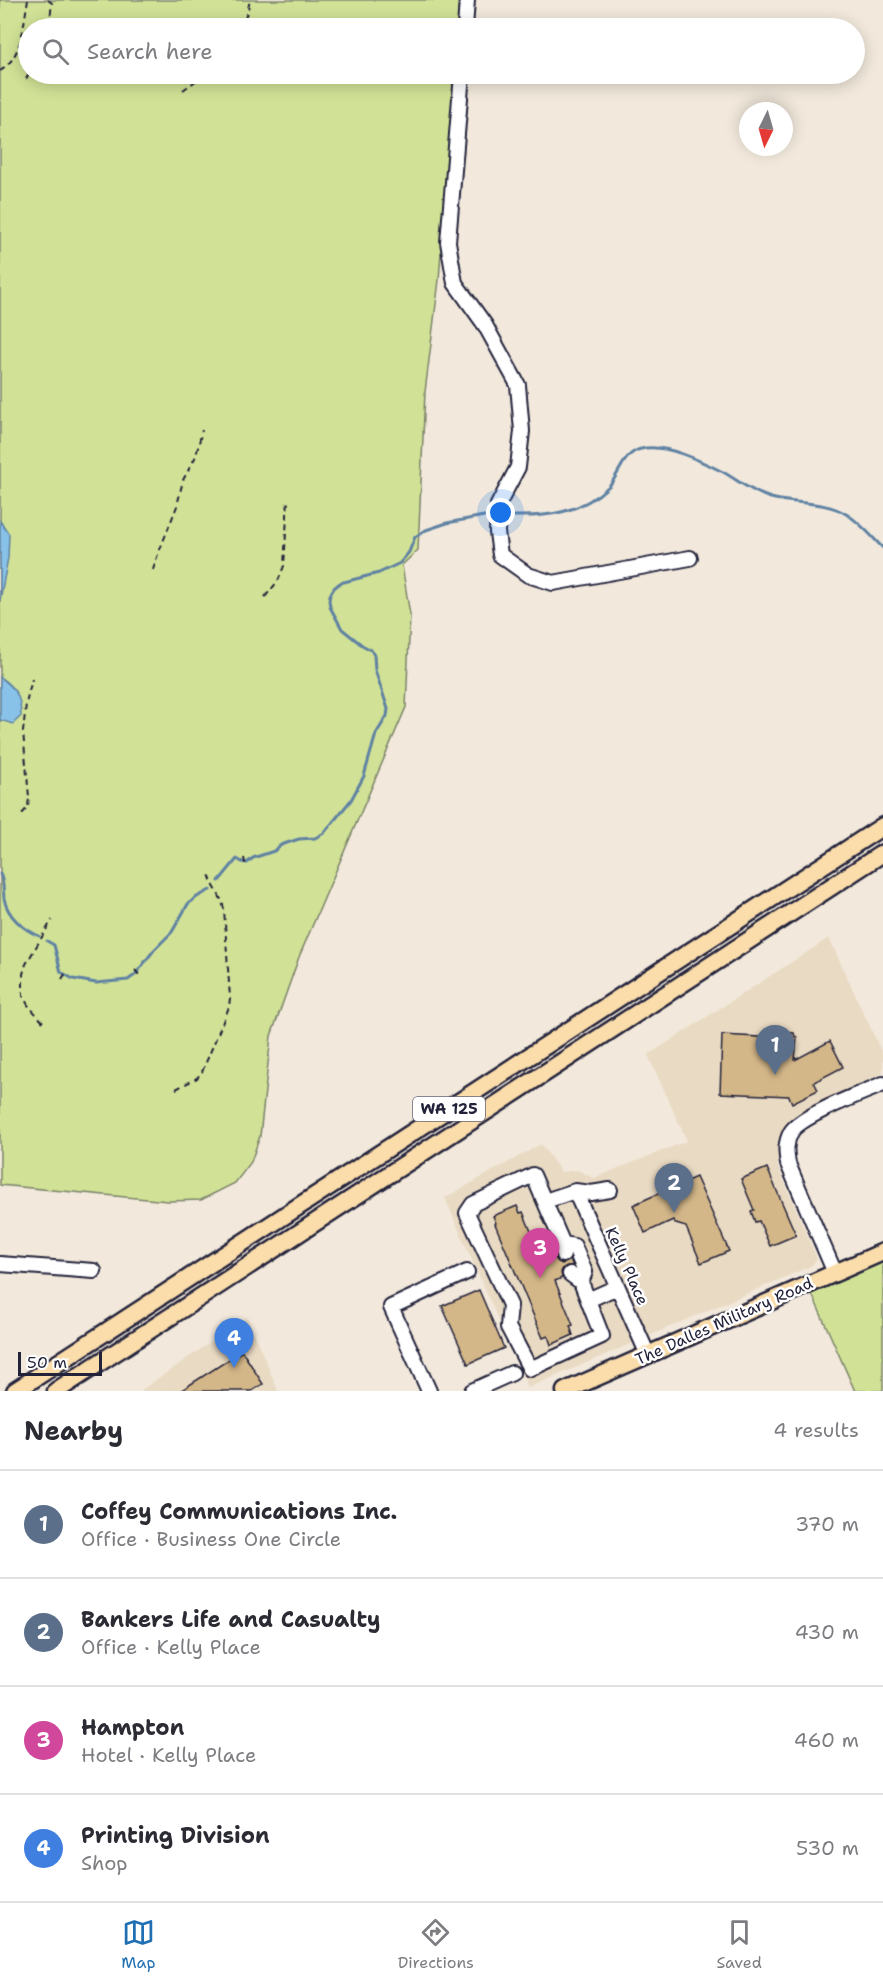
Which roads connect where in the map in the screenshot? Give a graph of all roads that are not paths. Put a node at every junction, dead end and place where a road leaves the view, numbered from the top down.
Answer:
1 (466, 0) edge
2 (465, 18) edge
3 (461, 84) edge
4 (690, 558) dead end
5 (883, 826) edge
6 (883, 853) edge
7 (883, 1084) edge
8 (610, 1190) dead end
9 (575, 1191) junction
10 (544, 1201) junction
11 (883, 1252) edge
12 (0, 1264) edge
13 (94, 1271) dead end
14 (467, 1272) dead end
15 (835, 1273) junction
16 (617, 1287) junction
17 (588, 1300) junction
18 (648, 1354) junction
19 (512, 1373) dead end
20 (15, 1391) edge
21 (56, 1391) edge
22 (429, 1391) edge
23 (472, 1391) edge
24 (565, 1391) edge

1 - 2 street
3 - 4 street
5 - 20 main road, WA 125
6 - 21 main road, WA 125
7 - 15 street
8 - 9 street
9 - 10 street
9 - 16 street, Kelly Place
10 - 17 street
10 - 17 street
11 - 15 main road, The Dalles Military Road
12 - 13 street
14 - 22 street
15 - 18 main road, The Dalles Military Road
16 - 17 street
16 - 18 street, Kelly Place
18 - 24 main road, The Dalles Military Road
19 - 23 street

